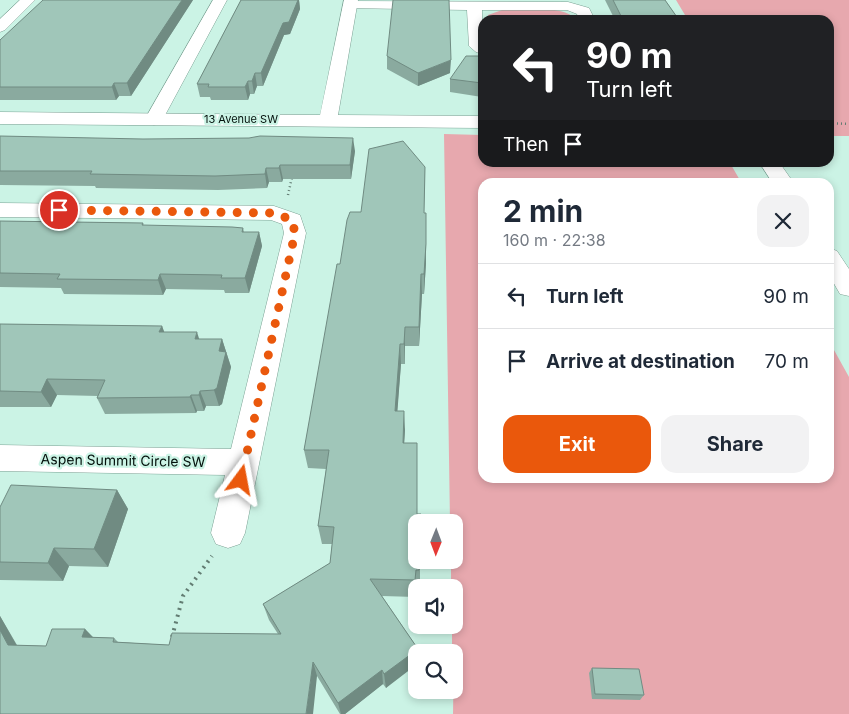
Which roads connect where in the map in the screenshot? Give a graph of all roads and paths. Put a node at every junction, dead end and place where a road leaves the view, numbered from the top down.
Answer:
1 (28, 0) edge
2 (220, 0) edge
3 (350, 3) edge
4 (474, 6) junction
5 (585, 15) edge
6 (0, 27) edge
7 (478, 46) edge
8 (0, 118) edge
9 (154, 119) junction
10 (328, 120) junction
11 (478, 122) edge
12 (834, 123) edge
13 (849, 124) edge
14 (772, 167) edge
15 (293, 174) edge
16 (779, 178) edge
17 (0, 210) edge
18 (283, 216) junction
19 (834, 264) edge
20 (849, 288) edge
21 (0, 458) edge
22 (245, 462) junction
23 (228, 533) joint
24 (171, 641) edge

1 - 6 street
2 - 9 street
3 - 4 street
3 - 10 street
4 - 5 street
4 - 7 street
8 - 9 street, 13 Avenue SW
9 - 10 street, 13 Avenue SW
10 - 11 street, 13 Avenue SW
12 - 13 path
14 - 16 street
15 - 18 path
17 - 18 street
18 - 22 street
19 - 20 street
21 - 22 street, Aspen Summit Circle SW
22 - 23 street
23 - 24 path

